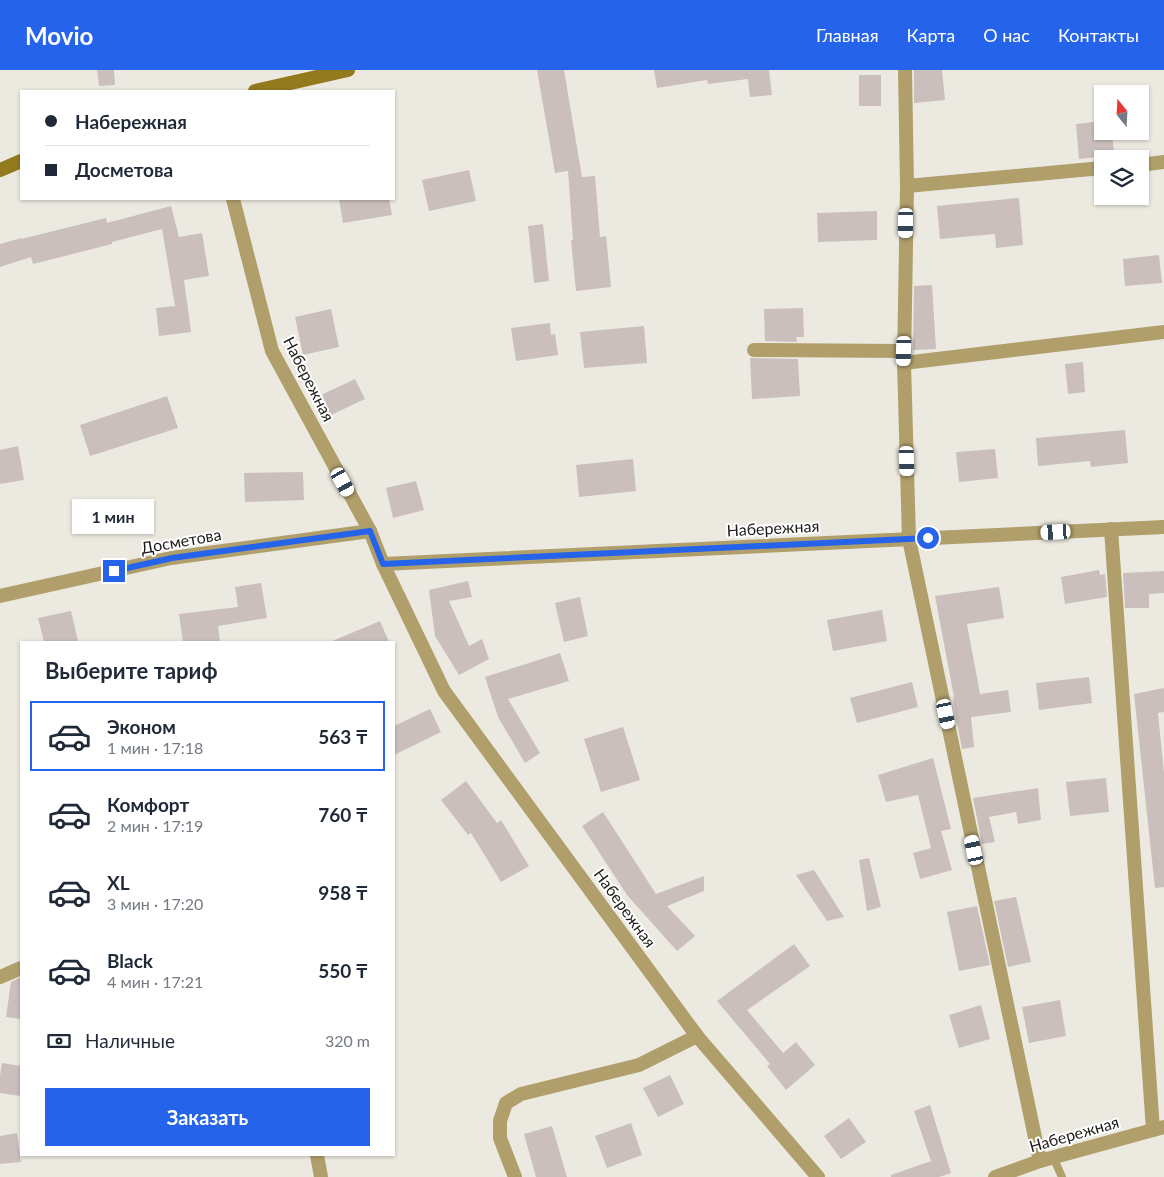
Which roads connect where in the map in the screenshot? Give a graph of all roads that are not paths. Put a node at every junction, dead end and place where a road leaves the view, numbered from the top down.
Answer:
1 (348, 70) edge
2 (905, 70) edge
3 (259, 90) edge
4 (20, 161) edge
5 (1164, 162) edge
6 (1149, 163) edge
7 (1094, 169) edge
8 (0, 170) edge
9 (907, 186) junction
10 (234, 200) edge
11 (1164, 332) edge
12 (754, 350) dead end
13 (904, 357) junction
14 (1164, 527) edge
15 (1111, 530) junction
16 (370, 531) junction
17 (909, 539) junction
18 (383, 564) junction
19 (0, 596) edge
20 (20, 968) edge
21 (0, 977) edge
22 (697, 1036) junction
23 (1159, 1129) edge
24 (317, 1156) edge
25 (1046, 1159) junction
26 (321, 1177) edge
27 (515, 1177) edge
28 (818, 1177) edge
29 (995, 1177) edge
30 (1062, 1177) edge

1 - 3 main road
2 - 9 street
4 - 8 main road
5 - 6 street
7 - 9 street
9 - 13 street
10 - 16 street, Набережная
11 - 13 street
12 - 13 street
13 - 17 street
14 - 15 street, Набережная
15 - 17 street, Набережная
15 - 23 street
16 - 18 street, Набережная
16 - 19 street, Досметова
17 - 18 street, Набережная
17 - 25 street
18 - 22 street, Набережная
20 - 21 street
22 - 27 street
22 - 28 street, Набережная
23 - 25 street, Набережная
24 - 26 street
25 - 29 street, Набережная
25 - 30 lane

